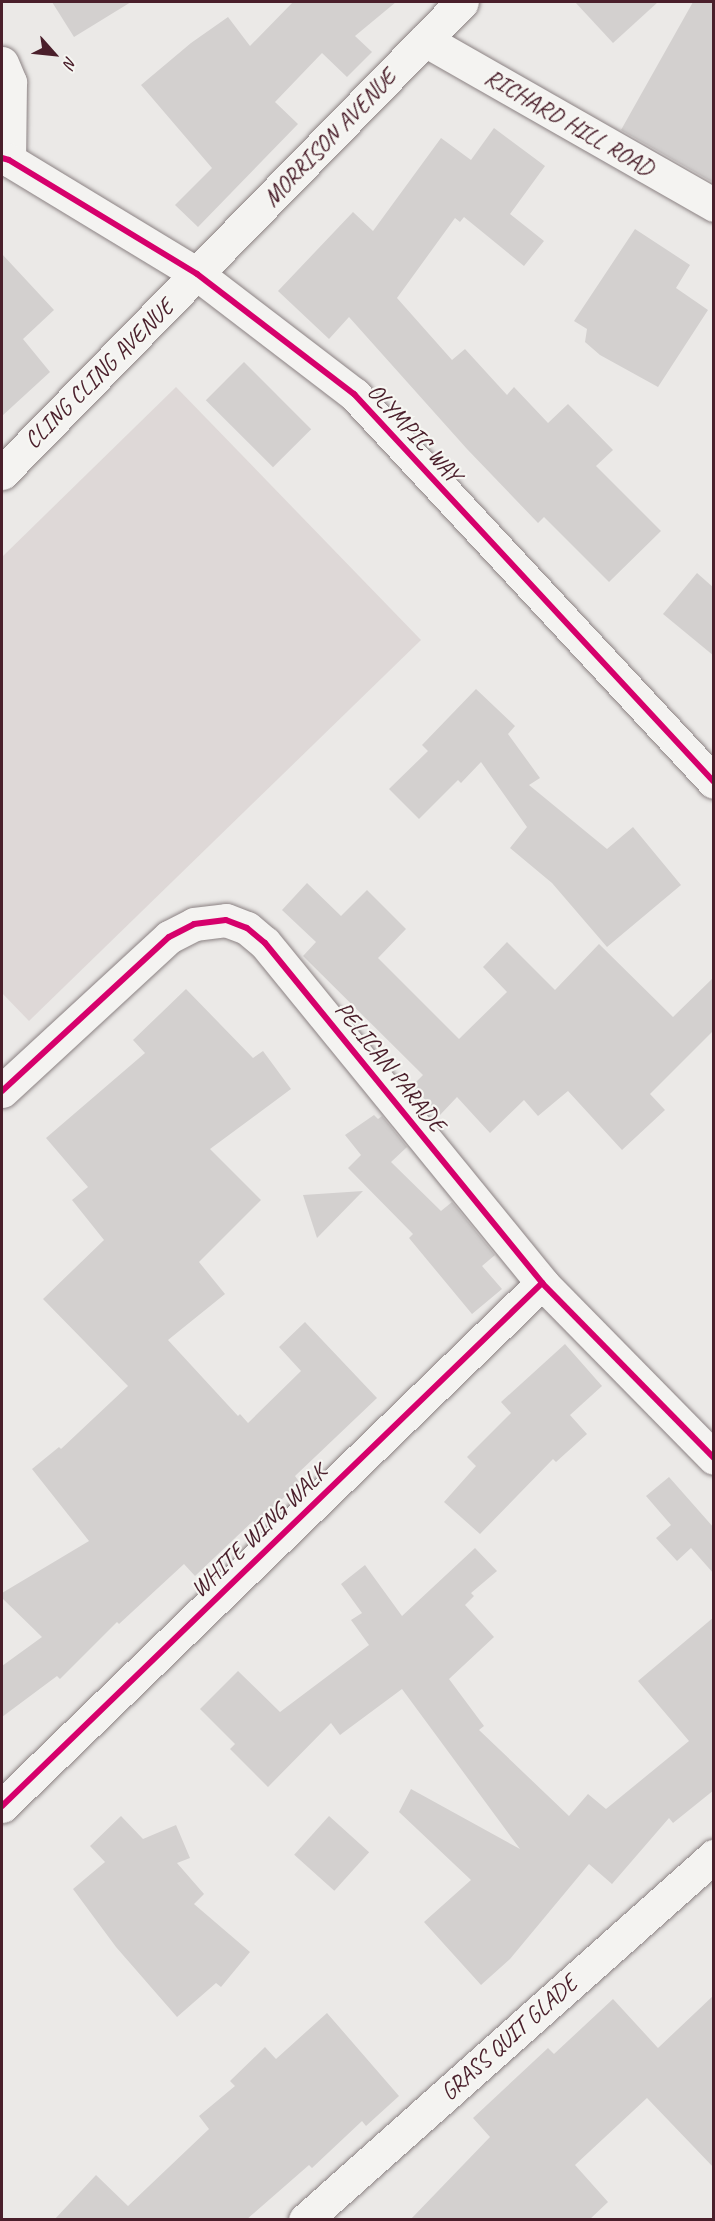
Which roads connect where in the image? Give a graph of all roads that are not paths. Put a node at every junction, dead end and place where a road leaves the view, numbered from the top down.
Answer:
1 (462, 2) edge
2 (425, 40) junction
3 (2, 63) edge
4 (5, 159) edge
5 (714, 205) edge
6 (197, 274) junction
7 (2, 473) edge
8 (714, 782) edge
9 (2, 1091) edge
10 (542, 1283) junction
11 (714, 1458) edge
12 (2, 1806) edge
13 (714, 1856) edge
14 (305, 2220) edge

1 - 2 street, MORRISON AVENUE
2 - 5 street, RICHARD HILL ROAD
2 - 6 street, MORRISON AVENUE
3 - 4 street
4 - 6 street, OLYMPIC WAY
6 - 7 street, CLING CLING AVENUE
6 - 8 street, OLYMPIC WAY
9 - 10 street, PELICAN PARADE
10 - 11 street, PELICAN PARADE
10 - 12 street, WHITE WING WALK
13 - 14 street, GRASS QUIT GLADE

